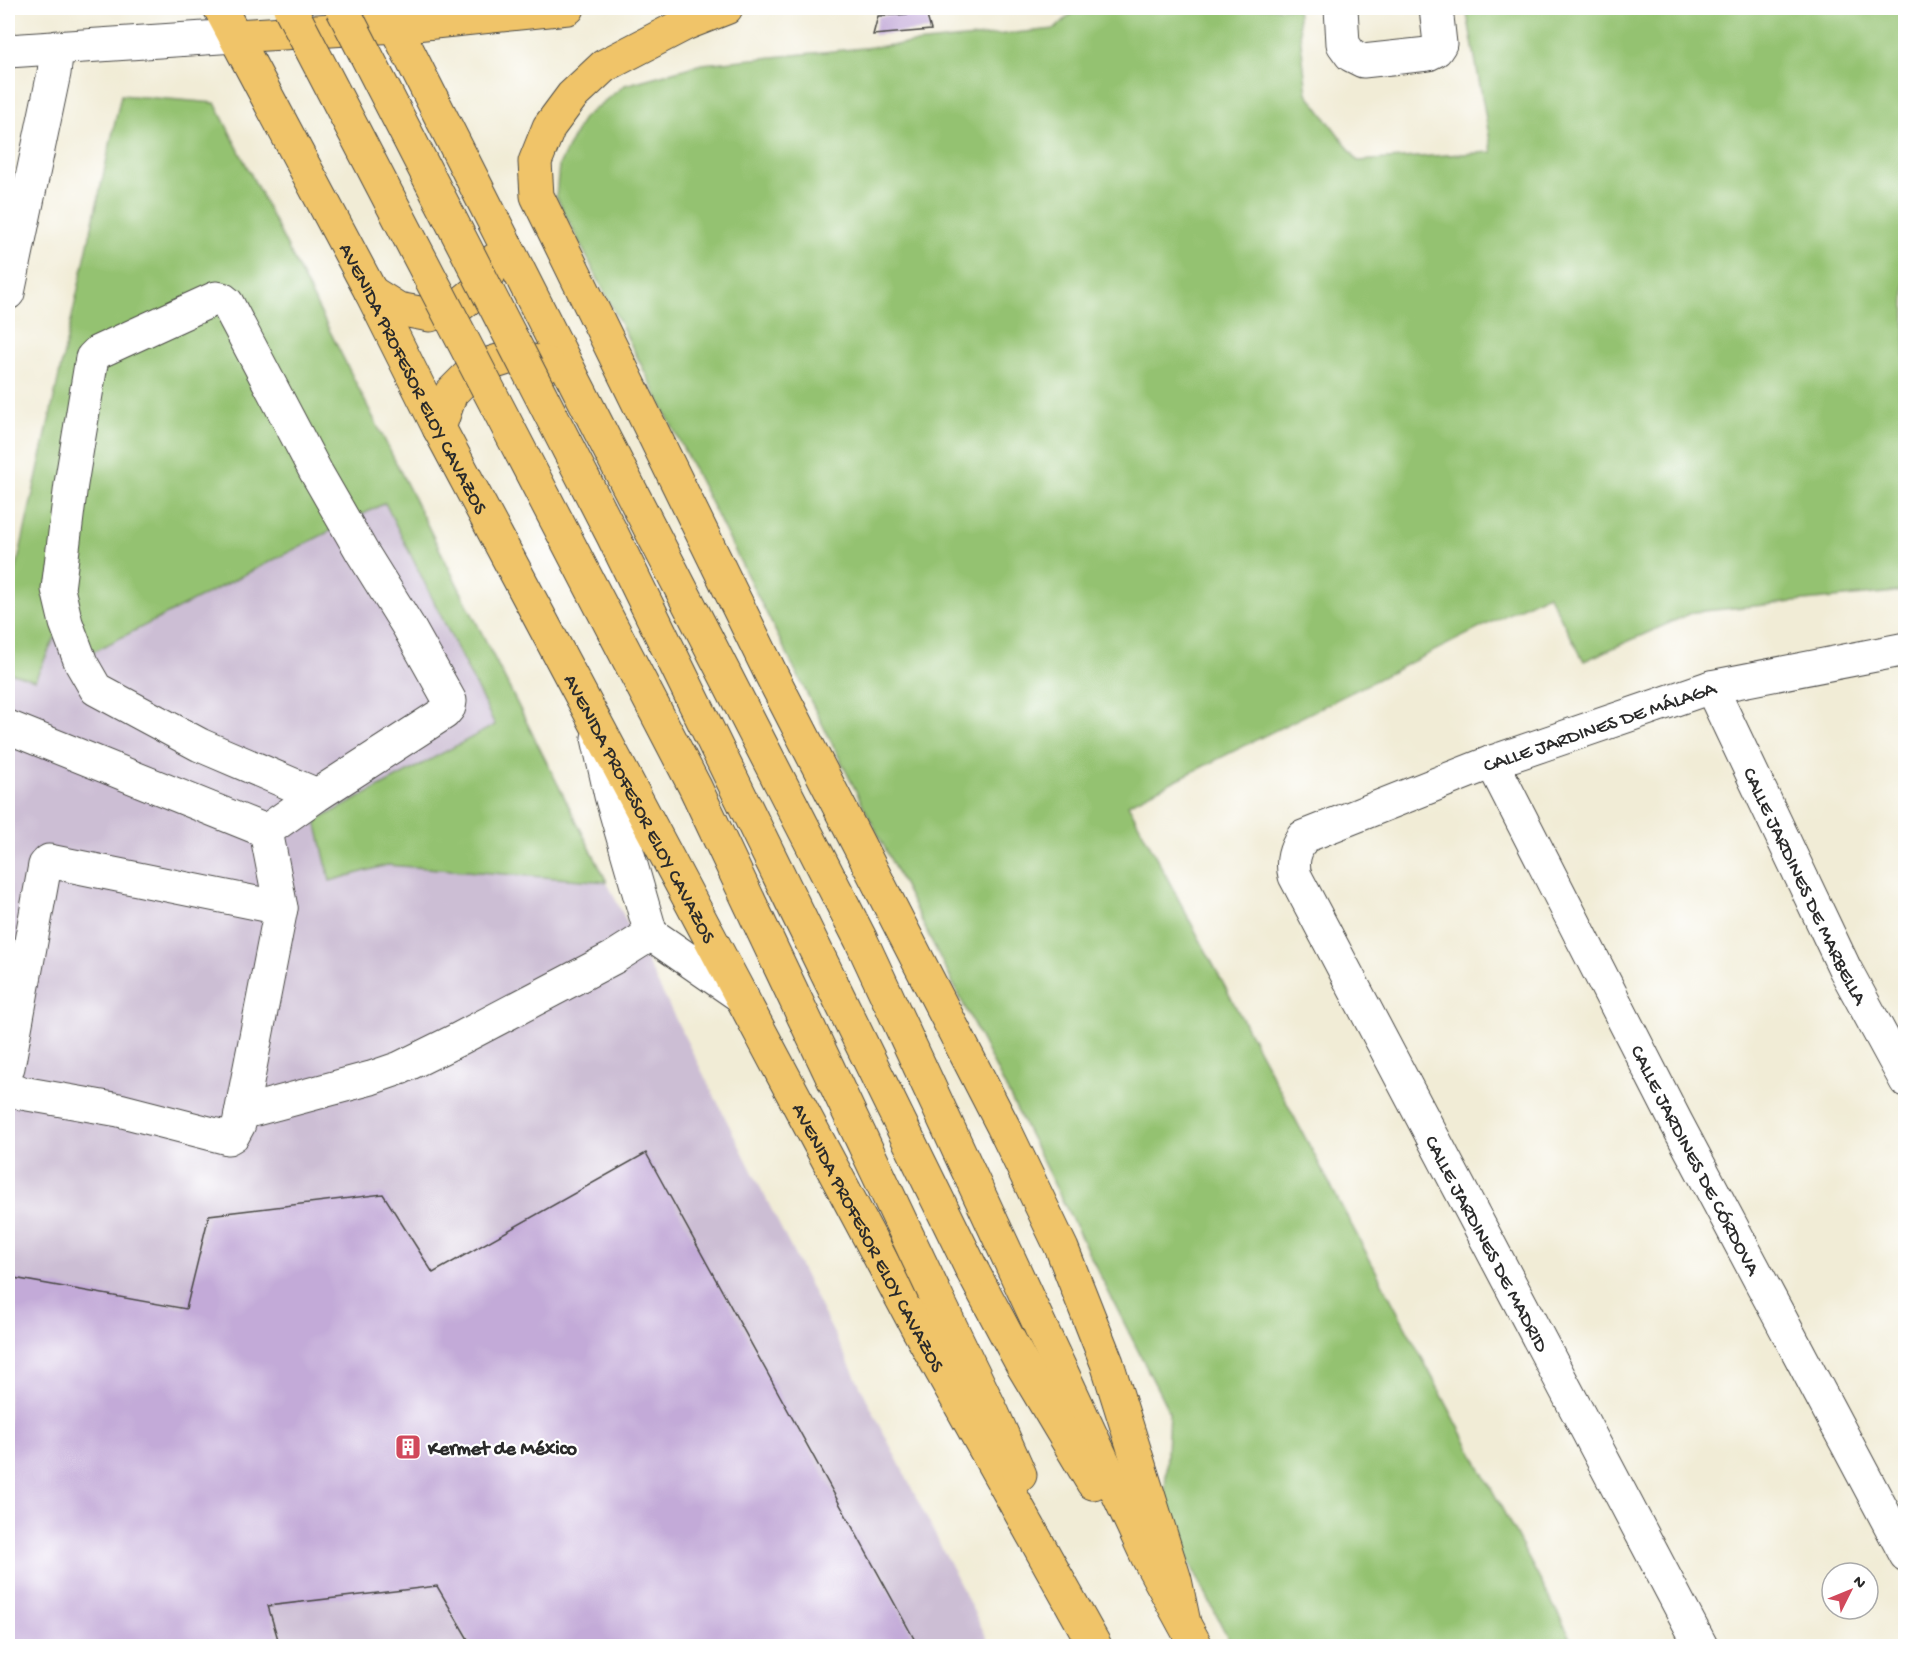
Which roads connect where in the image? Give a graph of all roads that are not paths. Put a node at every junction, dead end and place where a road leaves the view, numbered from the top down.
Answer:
1 (220, 8) edge
2 (290, 8) edge
3 (342, 8) edge
4 (568, 8) edge
5 (726, 8) edge
6 (1341, 8) edge
7 (1436, 8) edge
8 (391, 17) edge
9 (235, 36) junction
10 (57, 46) junction
11 (8, 51) edge
12 (496, 224) junction
13 (371, 292) junction
14 (8, 293) edge
15 (576, 384) junction
16 (439, 428) junction
17 (1905, 649) edge
18 (1712, 687) junction
19 (593, 719) junction
20 (8, 727) edge
21 (1492, 762) junction
22 (317, 795) junction
23 (266, 831) junction
24 (1303, 837) joint
25 (281, 908) junction
26 (651, 934) junction
27 (742, 997) junction
28 (8, 1066) edge
29 (1905, 1081) edge
30 (8, 1087) edge
31 (241, 1113) junction
32 (1905, 1555) edge
33 (1147, 1556) junction
34 (1072, 1605) junction
35 (1190, 1635) edge
36 (1095, 1647) edge
37 (1701, 1647) edge

1 - 9 main road, AVENIDA PROFESOR ELOY CAVAZOS
2 - 34 main road, AVENIDA PROFESOR ELOY CAVAZOS, bridge
3 - 33 main road, bridge
4 - 8 main road
5 - 35 main road
6 - 7 street
8 - 9 main road
8 - 12 main road
9 - 10 street
9 - 13 main road, AVENIDA PROFESOR ELOY CAVAZOS
10 - 11 street
10 - 14 street
12 - 13 main road
12 - 15 main road
13 - 16 main road, AVENIDA PROFESOR ELOY CAVAZOS
15 - 16 main road
15 - 33 main road
16 - 19 main road, AVENIDA PROFESOR ELOY CAVAZOS
17 - 18 street, CALLE JARDINES DE MÁLAGA
18 - 21 street, CALLE JARDINES DE MÁLAGA
18 - 29 street, CALLE JARDINES DE MARBELLA
19 - 26 street
19 - 27 main road, AVENIDA PROFESOR ELOY CAVAZOS
20 - 23 street
21 - 24 street, CALLE JARDINES DE MÁLAGA
21 - 32 street, CALLE JARDINES DE CÓRDOVA
22 - 22 street
22 - 23 street
23 - 25 street
24 - 37 street, CALLE JARDINES DE MADRID
25 - 28 street
25 - 31 street
26 - 27 street
26 - 31 street
27 - 34 main road, AVENIDA PROFESOR ELOY CAVAZOS
30 - 31 street
33 - 35 main road
34 - 36 main road, AVENIDA PROFESOR ELOY CAVAZOS

